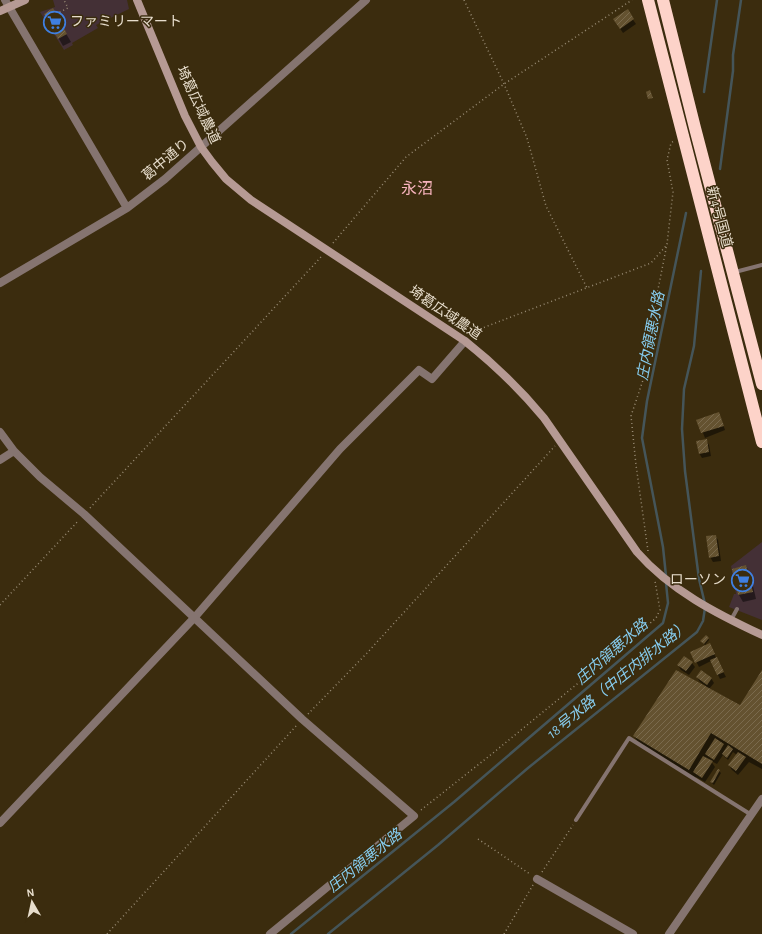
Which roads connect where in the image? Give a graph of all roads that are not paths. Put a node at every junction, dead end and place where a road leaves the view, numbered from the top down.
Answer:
1 (25, 0) edge
2 (138, 0) edge
3 (366, 0) edge
4 (648, 0) edge
5 (663, 0) edge
6 (6, 2) edge
7 (0, 11) edge
8 (202, 147) junction
9 (127, 208) junction
10 (762, 265) edge
11 (733, 272) junction
12 (0, 283) edge
13 (464, 341) junction
14 (762, 384) edge
15 (0, 432) edge
16 (762, 442) edge
17 (14, 451) junction
18 (0, 460) edge
19 (737, 609) dead end
20 (194, 617) junction
21 (731, 620) junction
22 (762, 635) edge
23 (762, 799) edge
24 (750, 814) junction
25 (576, 820) dead end
26 (0, 823) edge
27 (537, 879) road end
28 (270, 934) edge
29 (634, 934) edge
30 (669, 934) edge

1 - 6 street
2 - 8 street, 埼葛広域農道
3 - 8 street, 葛中通り
4 - 16 highway, 新4号国道
5 - 11 highway, 新4号国道
6 - 7 street
6 - 9 street
8 - 9 street, 葛中通り
8 - 13 street, 埼葛広域農道
9 - 12 street, 葛中通り
10 - 11 lane
11 - 14 highway, 新4号国道
13 - 20 street
13 - 21 street, 埼葛広域農道
15 - 17 street
17 - 18 street
17 - 20 street
19 - 21 lane
20 - 26 street
20 - 28 street
21 - 22 street, 埼葛広域農道
23 - 24 street
24 - 25 lane
24 - 30 street
27 - 29 street

